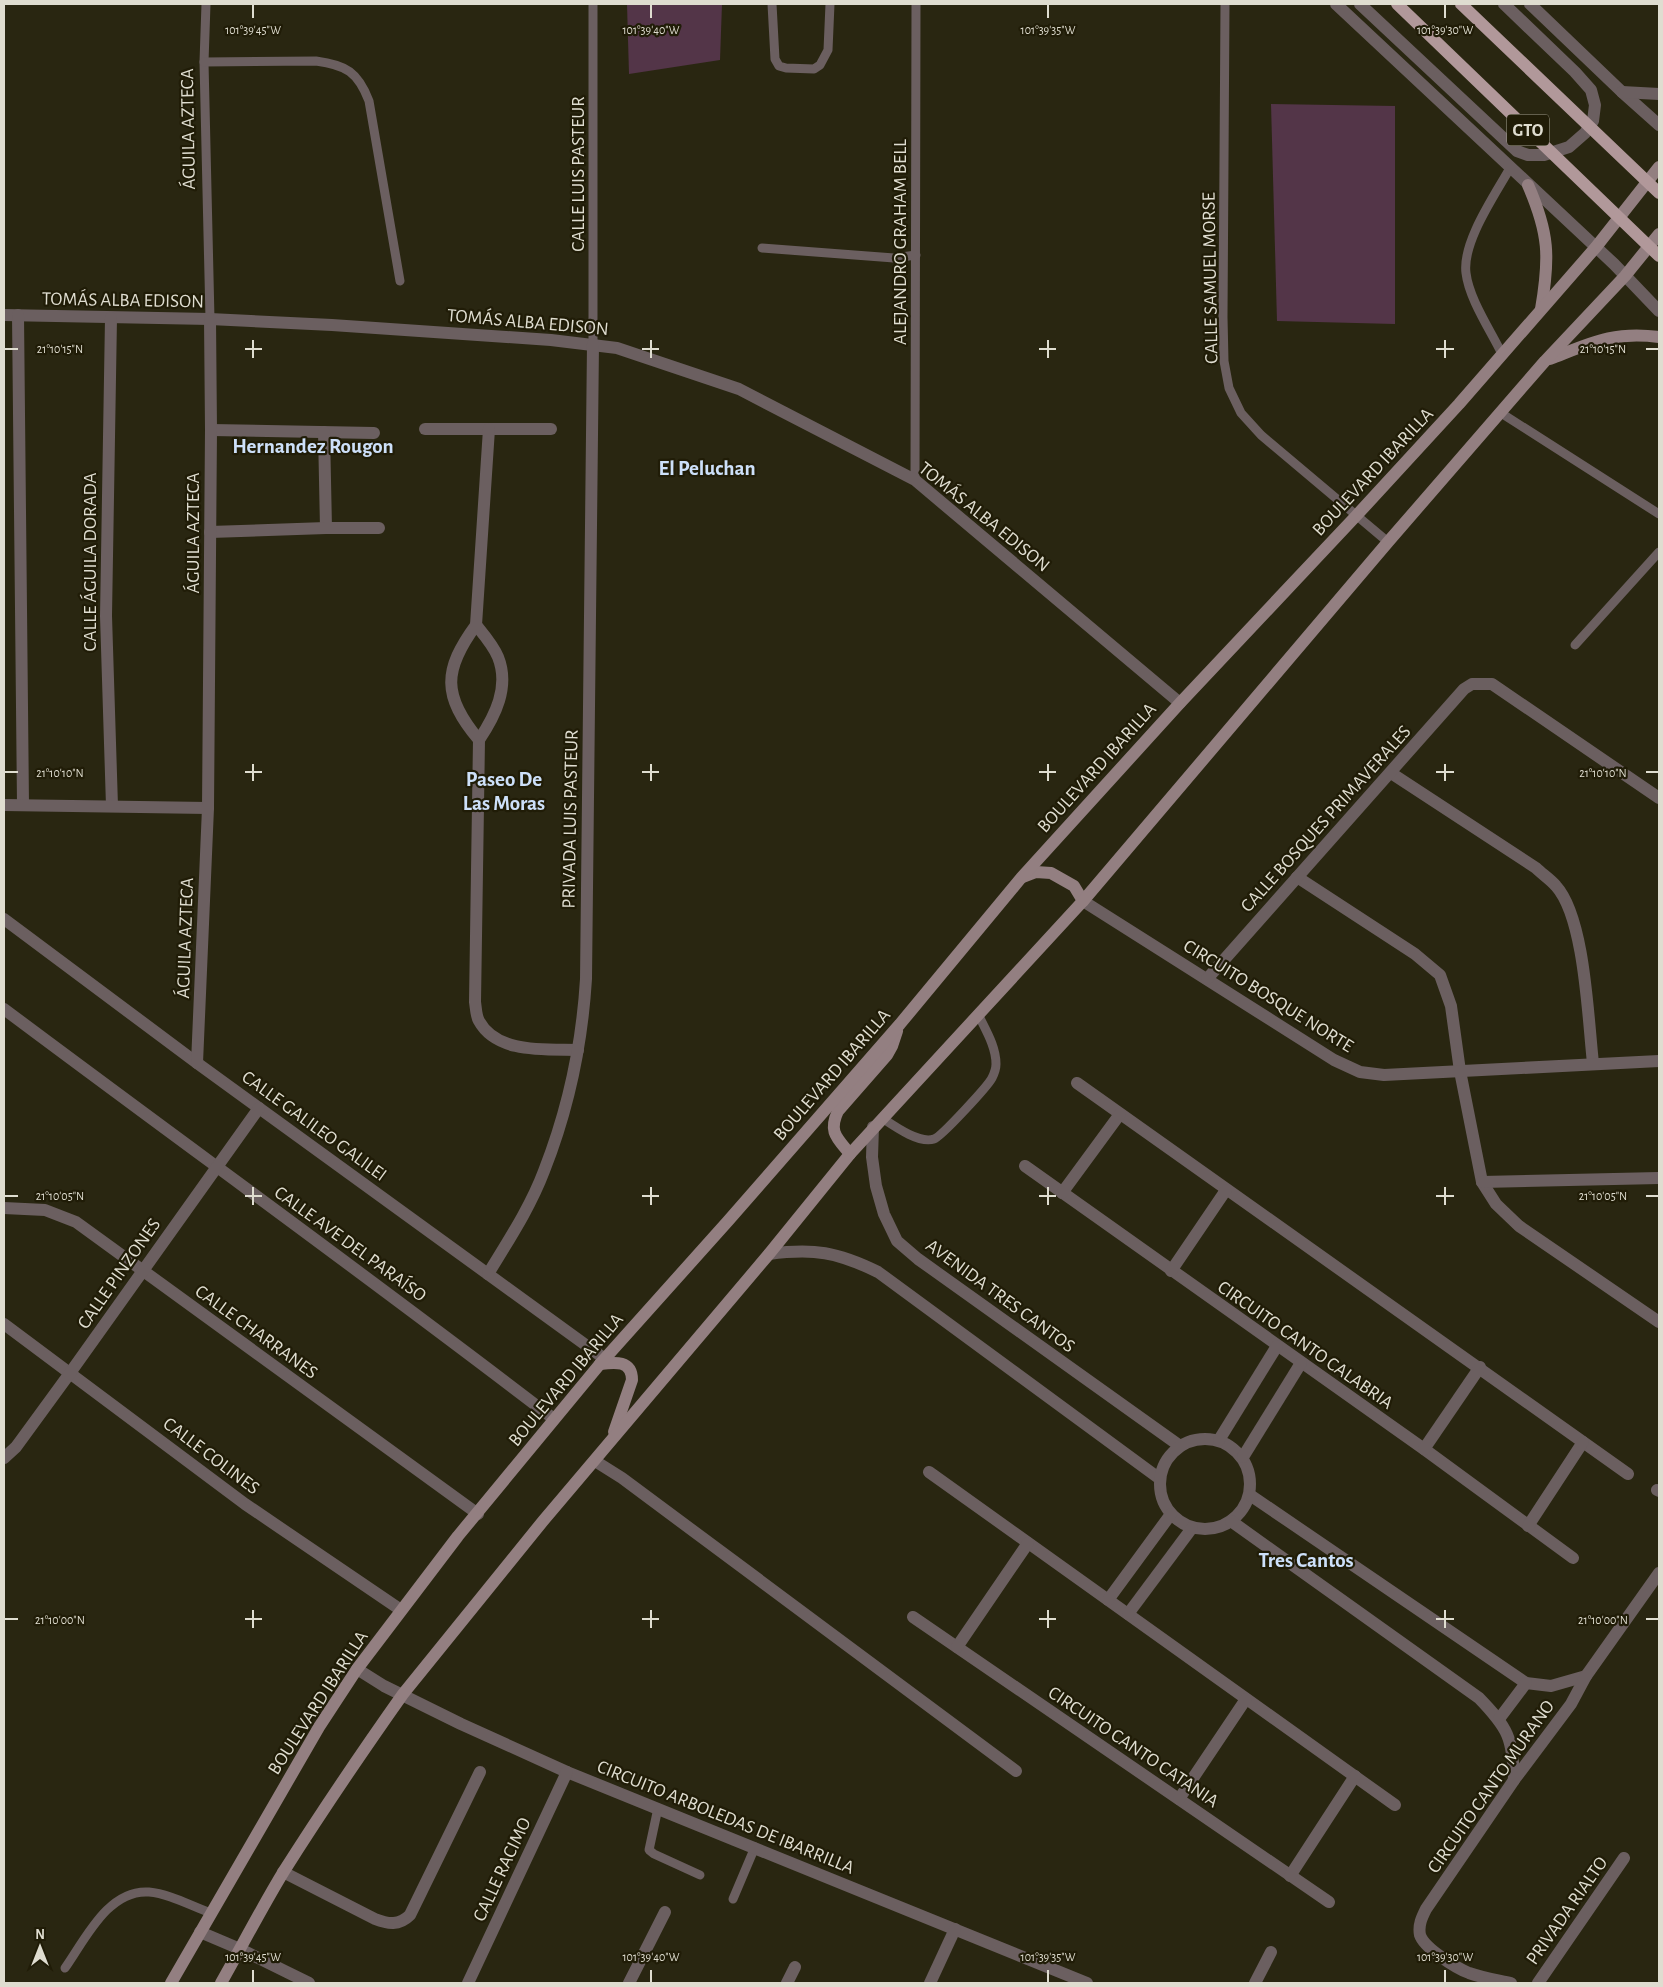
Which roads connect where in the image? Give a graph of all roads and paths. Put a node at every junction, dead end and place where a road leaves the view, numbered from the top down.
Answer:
1 (206, 4) edge
2 (593, 4) edge
3 (772, 4) edge
4 (830, 4) edge
5 (916, 4) edge
6 (1225, 4) edge
7 (1336, 4) edge
8 (1360, 4) edge
9 (1397, 4) edge
10 (1461, 4) edge
11 (1504, 4) edge
12 (1530, 4) edge
13 (204, 62) junction
14 (1622, 92) junction
15 (1659, 94) edge
16 (1659, 126) edge
17 (1659, 167) edge
18 (1510, 168) junction
19 (1528, 185) junction
20 (1659, 193) edge
21 (1659, 234) edge
22 (1596, 247) junction
23 (762, 248) dead end
24 (916, 255) junction
25 (1659, 256) edge
26 (1625, 276) junction
27 (400, 281) dead end
28 (1541, 309) junction
29 (1659, 311) edge
30 (4, 315) edge
31 (18, 315) junction
32 (112, 318) junction
33 (210, 319) junction
34 (1659, 337) edge
35 (593, 344) junction
36 (1502, 354) junction
37 (1545, 361) junction
38 (1501, 413) junction
39 (489, 429) junction
40 (211, 430) junction
41 (425, 430) dead end
42 (551, 430) dead end
43 (324, 432) junction
44 (374, 434) dead end
45 (915, 480) junction
46 (1659, 514) edge
47 (1356, 516) junction
48 (326, 528) junction
49 (379, 528) dead end
50 (210, 532) junction
51 (1388, 542) junction
52 (1659, 552) edge
53 (476, 625) junction
54 (1575, 645) dead end
55 (1180, 703) junction
56 (479, 740) junction
57 (1391, 773) junction
58 (1659, 798) edge
59 (23, 805) junction
60 (4, 806) edge
61 (112, 806) junction
62 (208, 808) junction
63 (1297, 877) junction
64 (1021, 878) junction
65 (1083, 900) junction
66 (4, 919) edge
67 (1207, 979) junction
68 (4, 1009) edge
69 (978, 1014) junction
70 (900, 1024) junction
71 (578, 1050) junction
72 (1659, 1060) edge
73 (197, 1063) junction
74 (1593, 1063) junction
75 (1460, 1071) junction
76 (1077, 1083) dead end
77 (259, 1108) junction
78 (1120, 1114) junction
79 (877, 1123) junction
80 (850, 1154) junction
81 (1025, 1166) dead end
82 (215, 1167) junction
83 (1659, 1178) edge
84 (1482, 1182) junction
85 (1226, 1190) junction
86 (1062, 1193) junction
87 (4, 1208) edge
88 (769, 1254) junction
89 (144, 1270) junction
90 (1171, 1271) junction
91 (488, 1274) junction
92 (1659, 1322) edge
93 (4, 1324) edge
94 (1277, 1346) junction
95 (602, 1362) junction
96 (1300, 1363) junction
97 (1480, 1367) junction
98 (70, 1373) junction
99 (554, 1419) junction
100 (612, 1440) junction
101 (1219, 1440) junction
102 (1583, 1442) junction
103 (1180, 1446) junction
104 (1424, 1449) junction
105 (1242, 1457) junction
106 (4, 1458) edge
107 (595, 1461) junction
108 (929, 1472) dead end
109 (1628, 1474) dead end
110 (1160, 1480) junction
111 (1250, 1495) junction
112 (478, 1514) junction
113 (1171, 1514) junction
114 (1231, 1521) junction
115 (1528, 1526) junction
116 (1192, 1528) junction
117 (1028, 1544) junction
118 (1573, 1558) dead end
119 (1659, 1574) edge
120 (1108, 1600) junction
121 (401, 1610) junction
122 (1128, 1614) junction
123 (913, 1617) dead end
124 (957, 1648) junction
125 (357, 1669) junction
126 (1586, 1676) junction
127 (1526, 1683) junction
128 (403, 1694) junction
129 (1246, 1699) junction
130 (1499, 1719) junction
131 (1016, 1771) dead end
132 (480, 1772) dead end
133 (567, 1772) junction
134 (1355, 1776) junction
135 (1514, 1780) junction
136 (1179, 1799) junction
137 (1395, 1805) dead end
138 (658, 1808) junction
139 (755, 1847) junction
140 (1624, 1858) dead end
141 (283, 1872) junction
142 (700, 1875) dead end
143 (1290, 1876) junction
144 (733, 1899) dead end
145 (1329, 1902) dead end
146 (664, 1912) dead end
147 (211, 1913) junction
148 (954, 1929) junction
149 (200, 1932) junction
150 (240, 1949) junction
151 (1271, 1952) dead end
152 (795, 1967) dead end
153 (65, 1968) dead end
154 (171, 1983) edge
155 (222, 1983) edge
156 (309, 1983) edge
157 (468, 1983) edge
158 (629, 1983) edge
159 (787, 1983) edge
160 (930, 1983) edge
161 (1087, 1983) edge
162 (1255, 1983) edge
163 (1511, 1983) edge
164 (1538, 1983) edge

1 - 13 lane, ÁGUILA AZTECA
2 - 35 lane, CALLE LUIS PASTEUR
3 - 4 lane
5 - 24 lane, ALEJANDRO GRAHAM BELL
6 - 47 lane, CALLE SAMUEL MORSE
7 - 18 street
8 - 11 street
9 - 25 main road, GTO, bridge
10 - 20 main road, GTO, bridge
12 - 14 street
13 - 27 lane
13 - 33 lane, ÁGUILA AZTECA
14 - 15 street
14 - 16 street
17 - 22 main road, BOULEVARD IBARILLA
18 - 19 street
18 - 36 lane
19 - 22 street
19 - 28 main road
21 - 26 main road
22 - 26 street
22 - 28 main road, BOULEVARD IBARILLA
23 - 24 lane
24 - 45 lane, ALEJANDRO GRAHAM BELL
26 - 29 street
26 - 37 main road
28 - 36 main road, BOULEVARD IBARILLA
30 - 31 street, TOMÁS ALBA EDISON
31 - 32 street, TOMÁS ALBA EDISON
31 - 59 street
32 - 33 street, TOMÁS ALBA EDISON
32 - 61 street, CALLE ÁGUILA DORADA
33 - 35 street, TOMÁS ALBA EDISON
33 - 40 street, ÁGUILA AZTECA
34 - 37 main road
35 - 45 street, TOMÁS ALBA EDISON
35 - 71 street, PRIVADA LUIS PASTEUR
36 - 47 main road, BOULEVARD IBARILLA
37 - 38 main road
38 - 46 lane
38 - 51 main road
39 - 41 street
39 - 42 street
39 - 53 street
40 - 43 street
40 - 50 street, ÁGUILA AZTECA
43 - 44 street
43 - 48 street
45 - 55 street, TOMÁS ALBA EDISON
47 - 51 lane, CALLE SAMUEL MORSE
47 - 55 main road, BOULEVARD IBARILLA
48 - 49 street
48 - 50 street
50 - 62 street, ÁGUILA AZTECA
51 - 65 main road
52 - 54 lane
53 - 56 street
53 - 56 street
55 - 64 main road, BOULEVARD IBARILLA
56 - 71 street
57 - 58 street, CALLE BOSQUES PRIMAVERALES
57 - 63 street, CALLE BOSQUES PRIMAVERALES
57 - 74 street
59 - 60 street
59 - 61 street
61 - 62 street
62 - 73 street, ÁGUILA AZTECA
63 - 67 street, CALLE BOSQUES PRIMAVERALES
63 - 75 street
64 - 65 main road
64 - 70 main road, BOULEVARD IBARILLA
65 - 67 street, CIRCUITO BOSQUE NORTE
65 - 69 main road
66 - 73 street, CALLE GALILEO GALILEI
67 - 75 street, CIRCUITO BOSQUE NORTE
68 - 82 street, CALLE AVE DEL PARAÍSO
69 - 79 main road
69 - 79 lane
70 - 80 main road
70 - 95 main road, BOULEVARD IBARILLA
71 - 91 street, PRIVADA LUIS PASTEUR
72 - 74 street, CIRCUITO BOSQUE NORTE
73 - 77 street, CALLE GALILEO GALILEI
74 - 75 street, CIRCUITO BOSQUE NORTE
75 - 84 street
76 - 78 street
77 - 82 street, CALLE PINZONES
77 - 91 street, CALLE GALILEO GALILEI
78 - 85 street
78 - 86 street
79 - 80 main road
79 - 103 street, AVENIDA TRES CANTOS
80 - 88 main road
81 - 86 street, CIRCUITO CANTO CALABRIA
82 - 89 street, CALLE PINZONES
82 - 99 street, CALLE AVE DEL PARAÍSO
83 - 84 street
84 - 92 street
85 - 90 street
85 - 97 street
86 - 90 street, CIRCUITO CANTO CALABRIA
87 - 89 street, CALLE CHARRANES
88 - 100 main road
88 - 110 street
89 - 98 street, CALLE PINZONES
89 - 112 street, CALLE CHARRANES
90 - 94 street, CIRCUITO CANTO CALABRIA
91 - 95 street, CALLE GALILEO GALILEI
93 - 98 street, CALLE COLINES
94 - 96 street, CIRCUITO CANTO CALABRIA
94 - 101 street
95 - 99 main road, BOULEVARD IBARILLA
95 - 100 main road
96 - 104 street, CIRCUITO CANTO CALABRIA
96 - 105 street
97 - 102 street
97 - 104 street
98 - 106 street, CALLE PINZONES
98 - 121 street, CALLE COLINES
99 - 112 main road, BOULEVARD IBARILLA
100 - 107 main road
101 - 103 street
101 - 105 street
102 - 109 street
102 - 115 street
103 - 110 street
104 - 115 street, CIRCUITO CANTO CALABRIA
105 - 111 street
107 - 128 main road
107 - 131 street
108 - 117 street
110 - 113 street
111 - 114 street
111 - 127 street
112 - 121 main road, BOULEVARD IBARILLA
113 - 116 street
113 - 120 street
114 - 116 street
114 - 130 street
115 - 118 street, CIRCUITO CANTO CALABRIA
116 - 122 street
117 - 120 street
117 - 124 street
119 - 126 street, CIRCUITO CANTO MURANO
120 - 122 street
121 - 125 main road, BOULEVARD IBARILLA
122 - 129 street
123 - 124 street, CIRCUITO CANTO CATANIA
124 - 136 street, CIRCUITO CANTO CATANIA
125 - 128 street, CIRCUITO ARBOLEDAS DE IBARRILLA
125 - 147 main road, BOULEVARD IBARILLA
126 - 127 street
126 - 135 street, CIRCUITO CANTO MURANO
127 - 130 street
128 - 133 street, CIRCUITO ARBOLEDAS DE IBARRILLA
128 - 141 main road
129 - 134 street
129 - 136 street
130 - 135 street
132 - 141 street
133 - 138 street, CIRCUITO ARBOLEDAS DE IBARRILLA
133 - 157 street, CALLE RACIMO
134 - 137 street
134 - 143 street
135 - 163 street, CIRCUITO CANTO MURANO
136 - 143 street, CIRCUITO CANTO CATANIA
138 - 139 street, CIRCUITO ARBOLEDAS DE IBARRILLA
138 - 142 lane
139 - 144 lane
139 - 148 street, CIRCUITO ARBOLEDAS DE IBARRILLA
140 - 164 street, PRIVADA RIALTO
141 - 150 main road
143 - 145 street, CIRCUITO CANTO CATANIA
146 - 158 street
147 - 149 main road, BOULEVARD IBARILLA
147 - 153 lane
148 - 160 street
148 - 161 street, CIRCUITO ARBOLEDAS DE IBARRILLA
149 - 150 street
149 - 154 main road, BOULEVARD IBARILLA
150 - 155 main road
150 - 156 street
151 - 162 street
152 - 159 street

